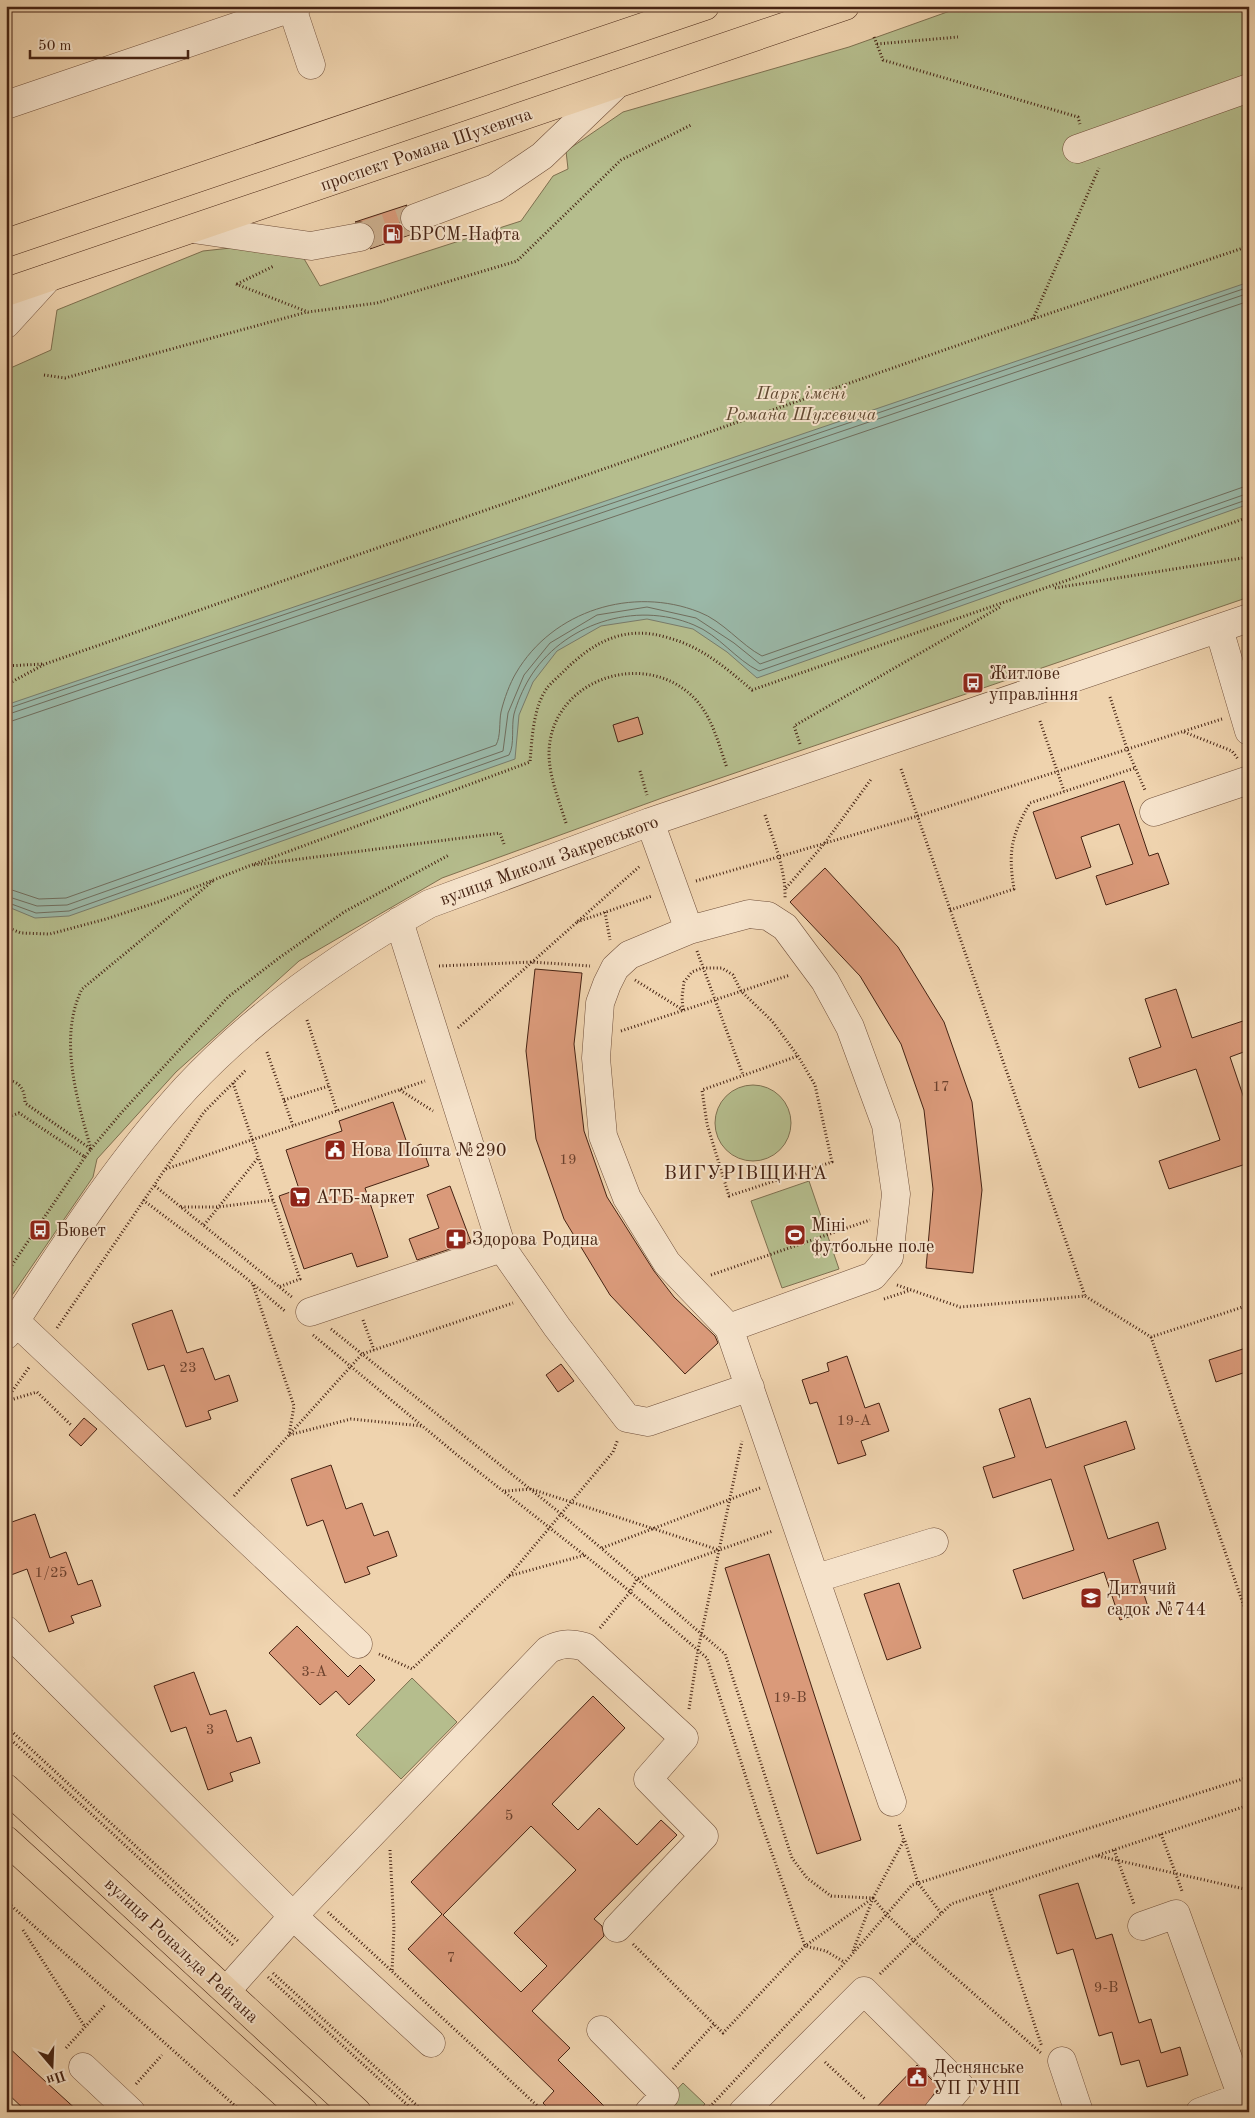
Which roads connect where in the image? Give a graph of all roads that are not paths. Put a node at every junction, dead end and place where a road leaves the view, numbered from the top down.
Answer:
1 (705, 6) edge
2 (845, 6) edge
3 (294, 7) edge
4 (311, 65) dead end
5 (617, 84) junction
6 (1249, 88) edge
7 (6, 105) edge
8 (1088, 154) road end
9 (415, 218) tunnel mouth
10 (193, 229) junction
11 (360, 237) tunnel mouth
12 (6, 243) edge
13 (48, 278) junction
14 (6, 292) edge
15 (6, 324) edge
16 (1249, 618) edge
17 (1219, 629) junction
18 (1246, 722) edge
19 (1246, 772) edge
20 (1154, 812) road end
21 (650, 822) junction
22 (399, 921) junction
23 (689, 930) junction
24 (502, 1248) junction
25 (302, 1319) road end
26 (11, 1328) edge
27 (729, 1328) junction
28 (750, 1387) junction
29 (934, 1542) dead end
30 (817, 1578) junction
31 (6, 1630) edge
32 (358, 1644) road end
33 (6, 1788) edge
34 (892, 1802) road end
35 (6, 1840) edge
36 (293, 1916) junction
37 (1142, 1926) road end
38 (617, 1928) road end
39 (227, 1990) junction
40 (601, 2030) dead end
41 (431, 2043) dead end
42 (1062, 2061) dead end
43 (83, 2067) road end
44 (1245, 2096) edge
45 (653, 2099) edge
46 (126, 2107) edge
47 (304, 2112) edge
48 (357, 2112) edge
49 (743, 2112) edge
50 (938, 2112) edge
51 (1079, 2112) edge
52 (1200, 2112) edge

1 - 12 main road
2 - 5 main road, проспект Романа Шухевича
3 - 4 street
3 - 7 street
5 - 9 street
5 - 10 main road, проспект Романа Шухевича
6 - 8 street
10 - 11 street
10 - 13 main road, проспект Романа Шухевича
13 - 14 main road, проспект Романа Шухевича
13 - 15 street
16 - 17 street, вулиця Миколи Закревського
17 - 18 street
17 - 21 street, вулиця Миколи Закревського
19 - 20 street
21 - 22 street, вулиця Миколи Закревського
21 - 23 street
22 - 24 street
22 - 26 street, вулиця Миколи Закревського
23 - 27 street
23 - 27 street
24 - 25 street
24 - 28 street
26 - 32 street
27 - 28 street
28 - 30 street
29 - 30 street
30 - 34 street
31 - 36 street
33 - 39 main road, вулиця Рональда Рейгана
35 - 47 main road, вулиця Рональда Рейгана
36 - 38 street
36 - 39 street
36 - 41 street
37 - 44 street
39 - 48 main road, вулиця Рональда Рейгана
40 - 45 street
42 - 51 street
43 - 46 street
44 - 52 street
49 - 50 street

